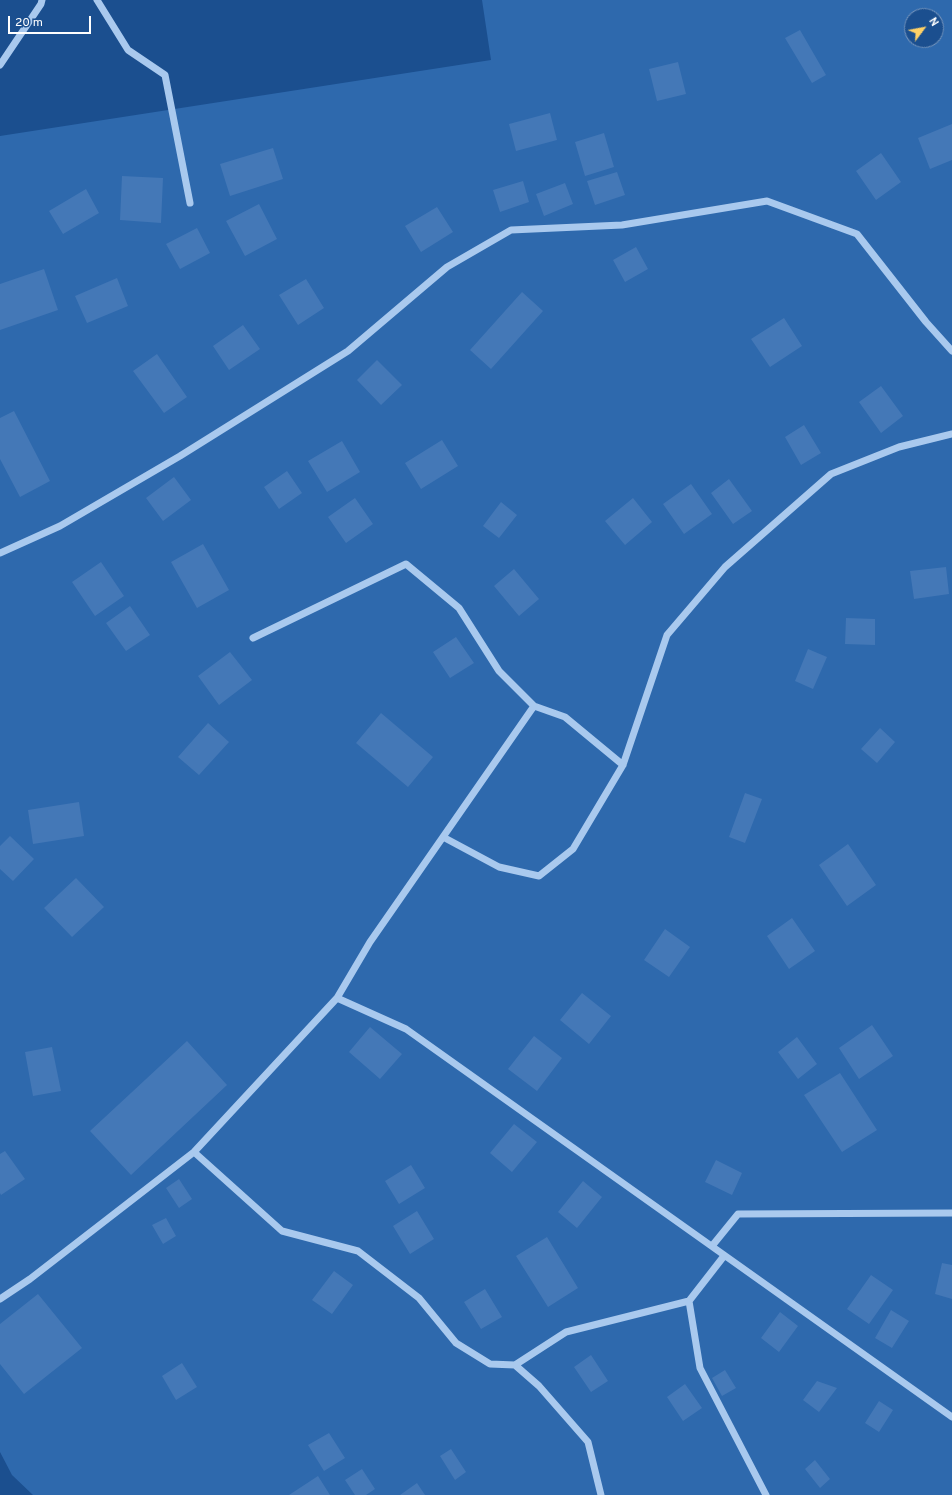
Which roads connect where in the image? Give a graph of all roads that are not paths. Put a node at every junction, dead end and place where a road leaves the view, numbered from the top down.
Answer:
1 (42, 0) edge
2 (97, 0) edge
3 (0, 65) edge
4 (190, 203) dead end
5 (952, 351) edge
6 (952, 434) edge
7 (0, 553) edge
8 (253, 638) dead end
9 (534, 706) junction
10 (623, 765) junction
11 (443, 838) junction
12 (337, 998) junction
13 (194, 1152) junction
14 (952, 1213) edge
15 (712, 1246) junction
16 (724, 1256) junction
17 (0, 1299) edge
18 (689, 1301) junction
19 (514, 1365) junction
20 (952, 1417) edge
21 (601, 1495) edge
22 (766, 1495) edge

1 - 3 street
2 - 4 street
5 - 7 street
6 - 10 street
8 - 9 street
9 - 10 street
9 - 11 street
10 - 11 street
11 - 12 street
12 - 13 street
12 - 15 street
13 - 17 street
13 - 19 street
14 - 15 street
15 - 16 street
16 - 18 street
16 - 20 street
18 - 19 street
18 - 22 street
19 - 21 street

